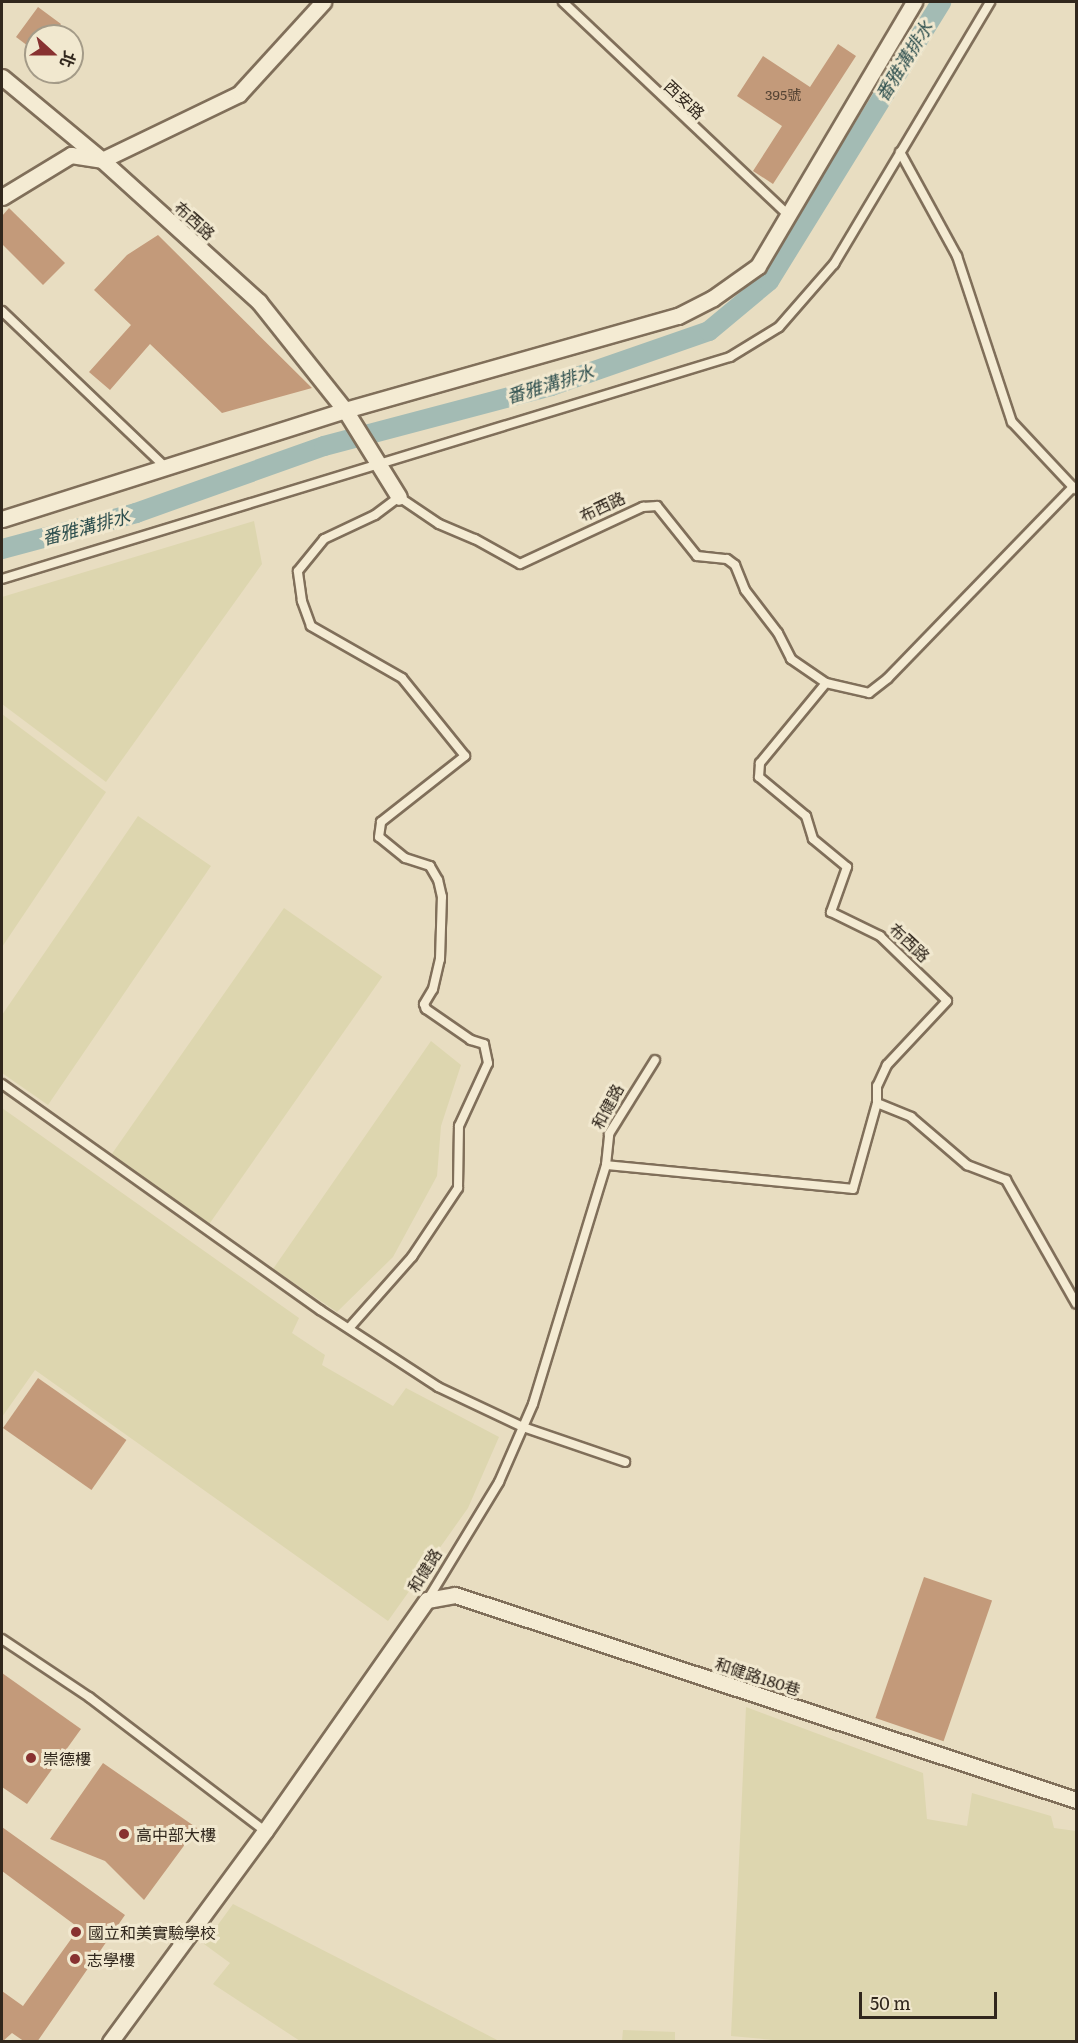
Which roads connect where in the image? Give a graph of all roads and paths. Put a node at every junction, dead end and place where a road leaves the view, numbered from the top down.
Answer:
1 (323, 2) edge
2 (563, 2) edge
3 (914, 2) edge
4 (990, 2) edge
5 (2, 77) edge
6 (900, 152) junction
7 (102, 160) junction
8 (2, 197) edge
9 (785, 212) junction
10 (2, 311) edge
11 (349, 416) junction
12 (376, 462) junction
13 (168, 469) junction
14 (1075, 489) edge
15 (399, 497) junction
16 (2, 519) edge
17 (2, 579) edge
18 (826, 683) junction
19 (655, 1060) dead end
20 (2, 1084) edge
21 (877, 1103) junction
22 (606, 1165) junction
23 (1077, 1303) edge
24 (350, 1327) junction
25 (523, 1427) junction
26 (625, 1462) dead end
27 (427, 1600) junction
28 (2, 1639) edge
29 (1077, 1800) edge
30 (265, 1831) junction
31 (110, 2042) edge

1 - 7 street
2 - 9 lane, 西安路
3 - 9 street
4 - 6 lane
5 - 7 street, 布西路
6 - 12 lane
6 - 14 lane
7 - 8 street
7 - 11 street, 布西路
9 - 11 street
10 - 13 lane
11 - 12 street, 布西路
11 - 13 street
12 - 15 street, 布西路
12 - 17 lane
13 - 16 street
14 - 18 lane, 布西路
15 - 18 lane, 布西路
15 - 24 lane
18 - 21 lane, 布西路
19 - 22 lane, 和健路
20 - 24 lane
21 - 22 lane, 布西路
21 - 23 lane
22 - 25 lane, 和健路
24 - 25 lane
25 - 26 lane
25 - 27 lane, 和健路
27 - 29 street, 和健路180巷
27 - 30 street, 和健路
28 - 30 lane
30 - 31 street, 和健路

